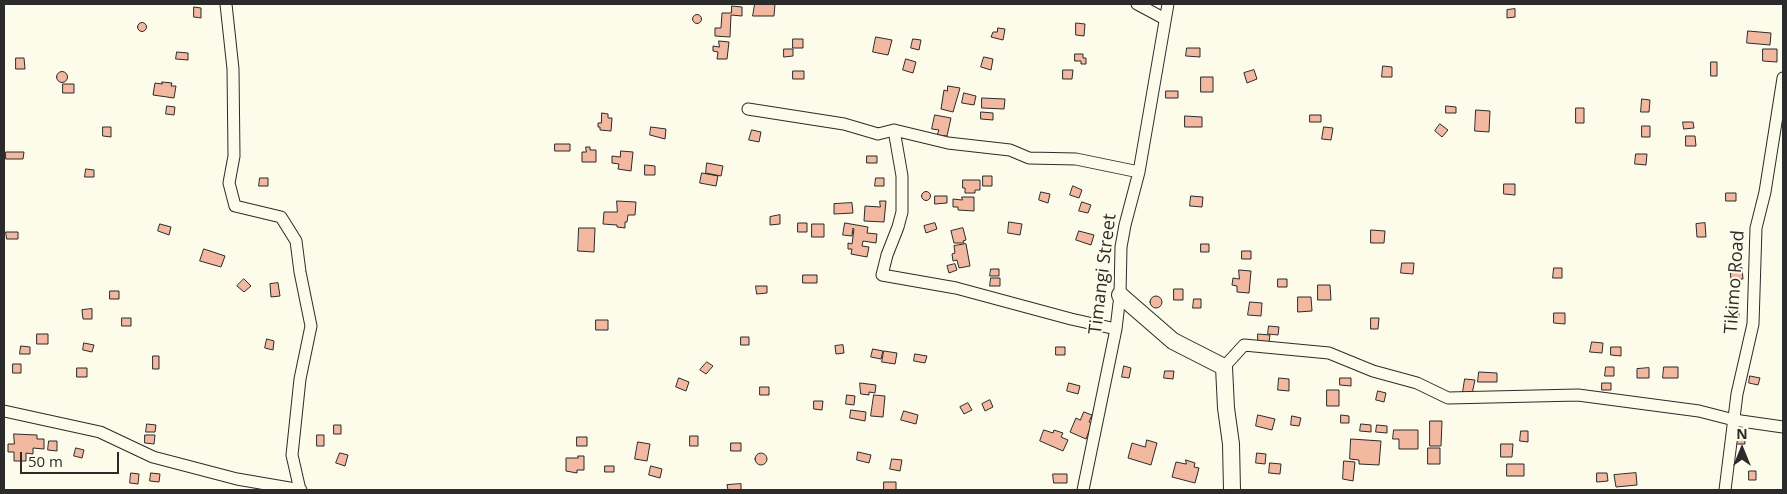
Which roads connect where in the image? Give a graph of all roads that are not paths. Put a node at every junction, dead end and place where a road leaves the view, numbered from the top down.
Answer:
1 (226, 4) edge
2 (1138, 4) edge
3 (1168, 4) edge
4 (1166, 19) junction
5 (1783, 78) edge
6 (1781, 108) edge
7 (748, 109) dead end
8 (894, 130) junction
9 (1140, 172) junction
10 (1120, 295) junction
11 (1116, 329) junction
12 (1224, 367) junction
13 (4, 411) edge
14 (1734, 420) junction
15 (1783, 426) edge
16 (300, 490) edge
17 (1084, 490) edge
18 (1232, 490) edge
19 (1725, 490) edge

1 - 16 street
2 - 4 street
3 - 4 street, Timangi Street
4 - 9 street, Timangi Street
5 - 6 street, Tikimo Road
6 - 14 street, Tikimo Road
7 - 8 street
8 - 9 street
8 - 11 street
9 - 10 street, Timangi Street
10 - 11 street, Timangi Street
10 - 12 street
11 - 17 street, Timangi Street
12 - 14 street
12 - 18 street
13 - 16 street
14 - 15 street
14 - 19 street, Tikimo Road

